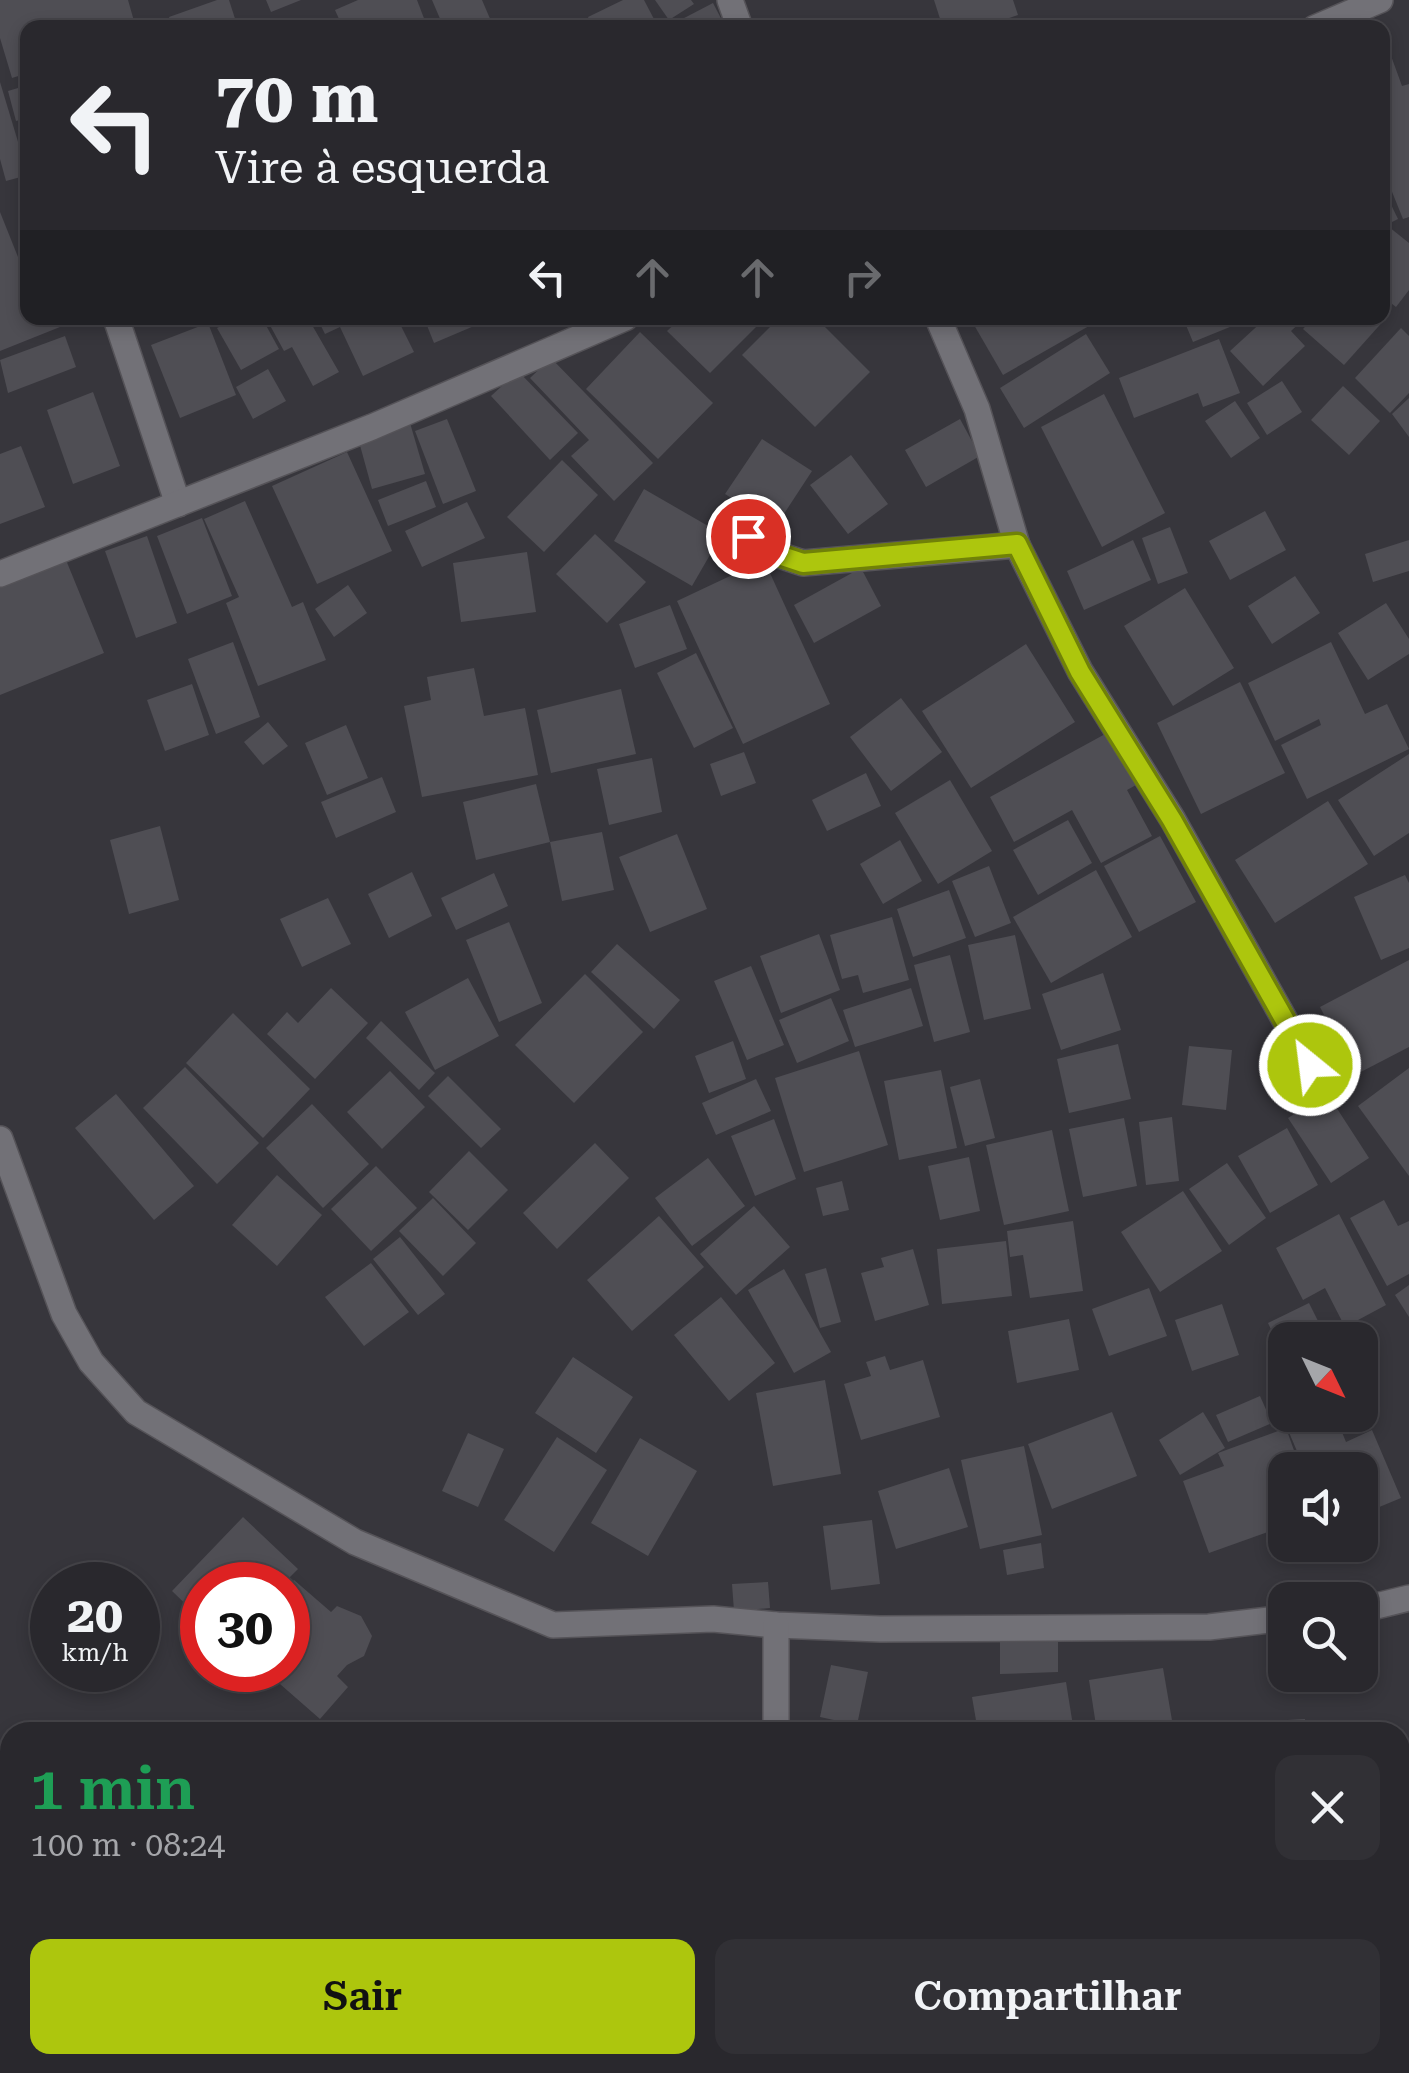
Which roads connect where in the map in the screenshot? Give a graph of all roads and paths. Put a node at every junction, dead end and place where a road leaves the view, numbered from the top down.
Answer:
1 (1380, 0) edge
2 (1334, 20) edge
3 (118, 325) edge
4 (609, 325) edge
5 (941, 325) edge
6 (178, 504) junction
7 (748, 536) dead end
8 (1017, 544) junction
9 (0, 574) edge
10 (1310, 1065) dead end
11 (2, 1151) edge
12 (1409, 1598) edge
13 (1378, 1606) edge
14 (1268, 1620) edge
15 (776, 1625) junction
16 (776, 1722) edge

1 - 2 street
3 - 6 street
4 - 6 street
5 - 8 street
6 - 9 street
7 - 8 street
8 - 10 street
11 - 15 street
12 - 13 street
14 - 15 street
15 - 16 street

